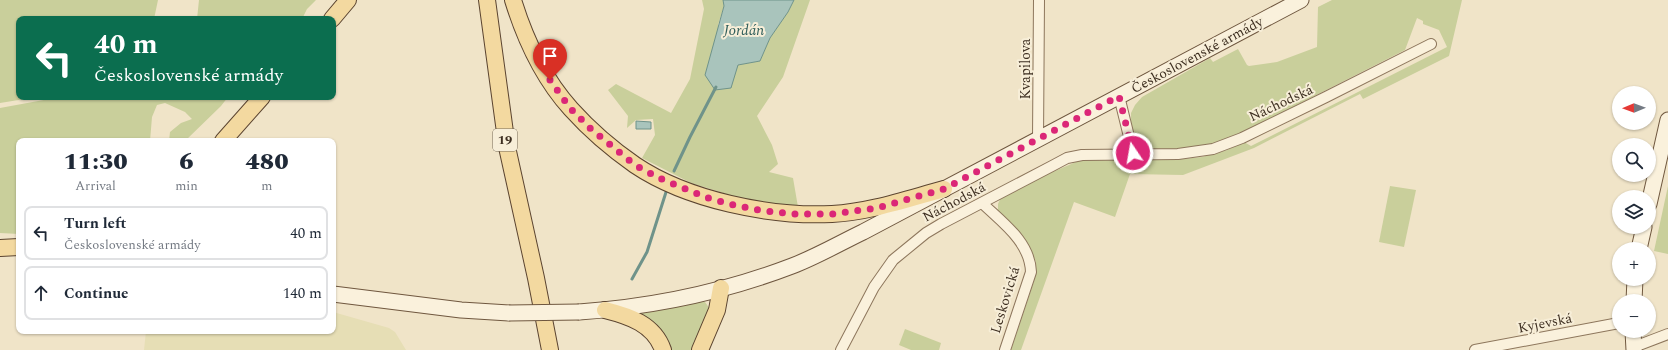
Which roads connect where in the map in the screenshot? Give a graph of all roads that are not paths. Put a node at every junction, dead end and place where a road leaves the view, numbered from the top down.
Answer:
1 (348, 0) edge
2 (479, 0) edge
3 (487, 0) edge
4 (498, 0) edge
5 (513, 0) edge
6 (1039, 0) edge
7 (1301, 0) edge
8 (335, 16) edge
9 (1431, 44) dead end
10 (498, 93) junction
11 (1119, 96) junction
12 (259, 100) edge
13 (1668, 120) edge
14 (226, 138) edge
15 (1038, 139) junction
16 (1133, 153) junction
17 (944, 189) junction
18 (1652, 190) edge
19 (982, 203) junction
20 (0, 248) edge
21 (16, 249) edge
22 (536, 278) junction
23 (721, 288) junction
24 (336, 294) edge
25 (605, 310) junction
26 (1612, 323) edge
27 (1668, 334) edge
28 (1633, 338) edge
29 (1634, 348) edge
30 (550, 350) edge
31 (663, 350) edge
32 (700, 350) edge
33 (841, 350) edge
34 (1005, 350) edge
35 (1475, 350) edge

1 - 8 main road
2 - 10 main road
3 - 10 main road, 19
4 - 22 main road, 19
5 - 17 main road
6 - 15 street, Kvapilova
7 - 11 main road, Československé armády
9 - 16 street, Náchodská
10 - 22 main road, 19
11 - 15 main road, Československé armády
11 - 16 street
12 - 14 main road
13 - 18 main road
15 - 17 main road, Československé armády
16 - 19 street, Náchodská
17 - 23 main road, Československé armády
19 - 33 street, Náchodská
19 - 34 street, Leskovická
20 - 21 main road
22 - 30 main road, 19
23 - 25 main road, Československé armády
23 - 32 main road
24 - 25 main road, Československé armády, bridge
25 - 31 main road
26 - 35 street, Kyjevská
27 - 29 street
28 - 29 main road

